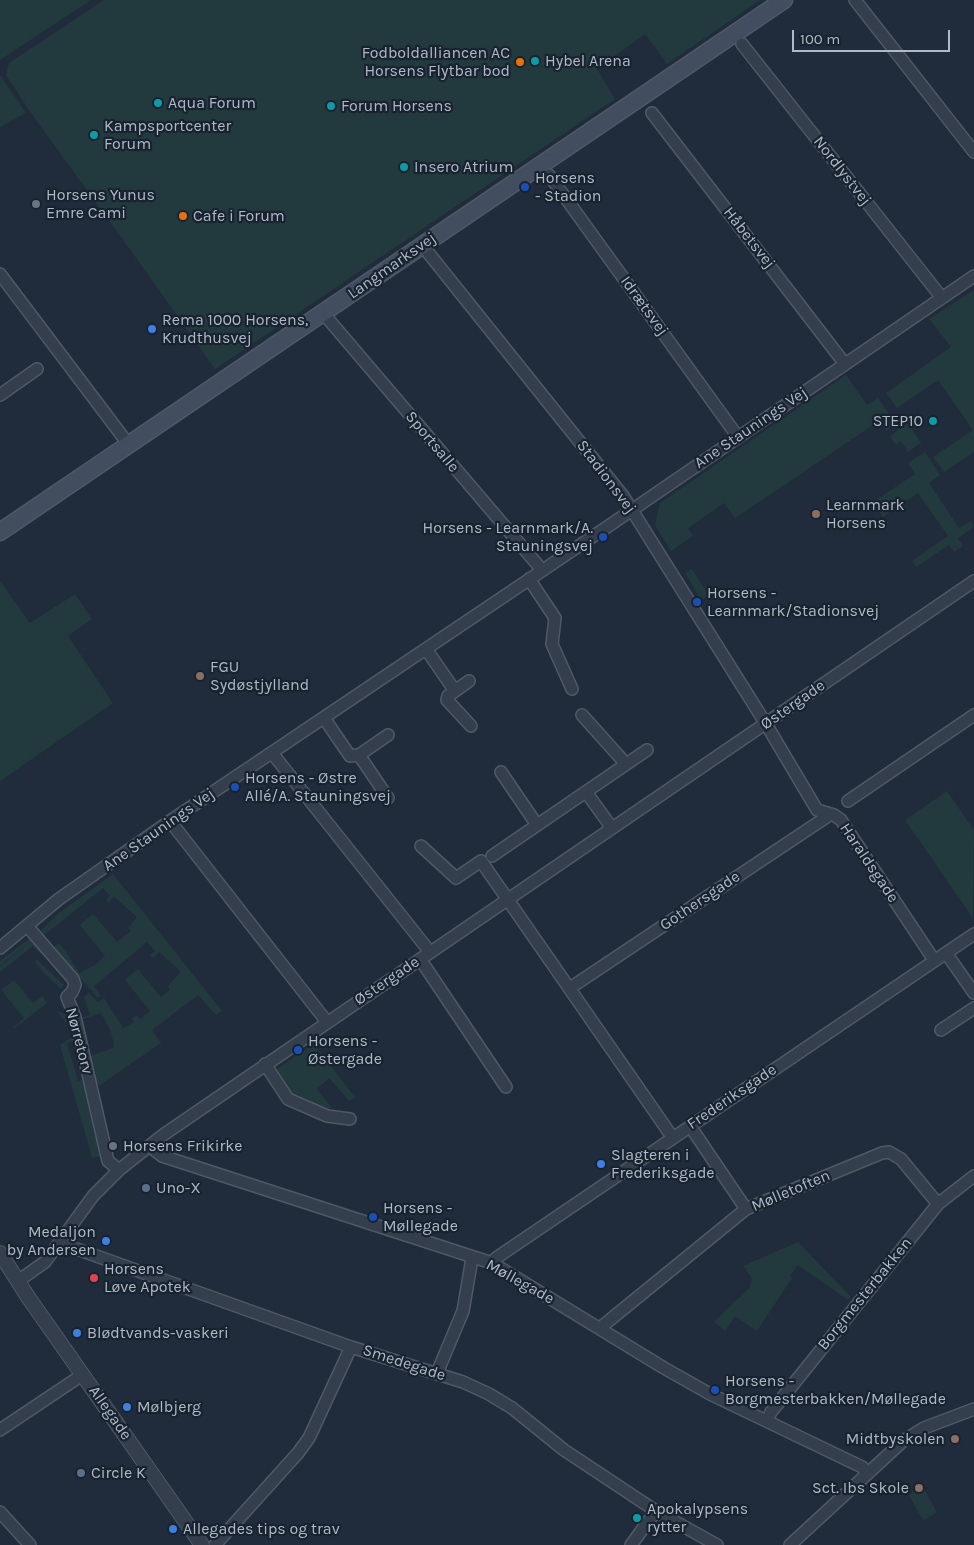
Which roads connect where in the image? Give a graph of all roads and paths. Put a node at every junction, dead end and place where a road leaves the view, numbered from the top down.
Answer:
1 (784, 0) edge
2 (855, 0) edge
3 (742, 44) dead end
4 (652, 113) dead end
5 (974, 152) edge
6 (548, 175) dead end
7 (422, 245) junction
8 (0, 274) edge
9 (974, 276) edge
10 (942, 298) junction
11 (323, 313) junction
12 (845, 364) junction
13 (38, 369) dead end
14 (0, 395) edge
15 (738, 437) junction
16 (129, 445) junction
17 (632, 509) junction
18 (0, 532) edge
19 (542, 570) junction
20 (529, 579) junction
21 (974, 581) edge
22 (426, 649) junction
23 (469, 681) dead end
24 (572, 689) dead end
25 (455, 690) junction
26 (974, 715) edge
27 (582, 716) dead end
28 (324, 718) junction
29 (766, 724) junction
30 (471, 726) dead end
31 (388, 735) dead end
32 (648, 750) dead end
33 (272, 753) junction
34 (359, 756) junction
35 (626, 764) junction
36 (501, 772) dead end
37 (586, 792) junction
38 (388, 798) dead end
39 (848, 801) dead end
40 (831, 814) junction
41 (170, 821) junction
42 (537, 825) junction
43 (612, 828) junction
44 (421, 846) dead end
45 (492, 856) dead end
46 (508, 899) junction
47 (27, 926) junction
48 (974, 934) edge
49 (0, 948) edge
50 (430, 952) junction
51 (946, 953) junction
52 (420, 959) junction
53 (934, 960) junction
54 (570, 988) junction
55 (974, 994) edge
56 (974, 1008) edge
57 (327, 1022) junction
58 (941, 1030) dead end
59 (266, 1064) junction
60 (506, 1086) dead end
61 (350, 1119) dead end
62 (690, 1126) junction
63 (673, 1138) junction
64 (149, 1146) junction
65 (119, 1170) junction
66 (974, 1176) edge
67 (938, 1204) junction
68 (746, 1209) junction
69 (60, 1243) junction
70 (0, 1252) edge
71 (472, 1258) junction
72 (492, 1263) junction
73 (18, 1281) junction
74 (600, 1328) junction
75 (351, 1347) junction
76 (437, 1373) junction
77 (82, 1375) junction
78 (974, 1409) edge
79 (767, 1421) junction
80 (0, 1430) edge
81 (868, 1473) junction
82 (656, 1511) junction
83 (0, 1512) edge
84 (30, 1545) edge
85 (202, 1545) edge
86 (215, 1545) edge
87 (631, 1545) edge
88 (717, 1545) edge
89 (790, 1545) edge

1 - 7 main road, Langmarksvej
2 - 5 street
3 - 10 street, Nordlystvej
4 - 12 street, Håbetsvej
6 - 15 street, Idrætsvej
7 - 11 main road, Langmarksvej
7 - 17 street, Stadionsvej
8 - 16 street
9 - 10 street, Ane Staunings Vej
10 - 12 street, Ane Staunings Vej
11 - 16 main road, Langmarksvej
11 - 19 street, Sportsalle
12 - 15 street, Ane Staunings Vej
13 - 14 street
15 - 17 street, Ane Staunings Vej
16 - 18 main road, Langmarksvej
17 - 19 street, Ane Staunings Vej
17 - 29 street, Stadionsvej
19 - 20 street, Ane Staunings Vej
20 - 22 street, Ane Staunings Vej
20 - 24 street
21 - 29 street, Østergade
22 - 25 street
22 - 28 street, Ane Staunings Vej
23 - 25 street
25 - 30 street
26 - 39 street
27 - 35 street
28 - 33 street, Ane Staunings Vej
28 - 34 street
29 - 40 street, Haraldsgade
29 - 43 street, Østergade
31 - 34 street
32 - 35 street
33 - 41 street, Ane Staunings Vej
33 - 50 street
34 - 38 street
35 - 37 street
36 - 42 street
37 - 42 street
37 - 43 street
40 - 53 street, Haraldsgade
40 - 54 street, Gothersgade
41 - 47 street, Ane Staunings Vej
41 - 57 street
42 - 45 street
43 - 46 street, Østergade
44 - 46 street
46 - 50 street, Østergade
46 - 54 street
47 - 49 street, Ane Staunings Vej
47 - 65 street, Nørretorv
48 - 51 street, Frederiksgade
50 - 52 street, Østergade
51 - 53 street, Frederiksgade
51 - 55 street
52 - 57 street, Østergade
52 - 60 street
53 - 62 street, Frederiksgade
54 - 63 street
56 - 58 street
57 - 59 street, Østergade
59 - 61 street
59 - 64 street, Østergade
62 - 63 street, Frederiksgade
62 - 68 street
63 - 72 street, Frederiksgade
64 - 65 street
64 - 71 street, Møllegade
65 - 69 street
66 - 67 street, Borgmesterbakken
67 - 68 street, Mølletoften
67 - 79 street, Borgmesterbakken
68 - 74 street, Mølletoften
69 - 73 street
69 - 75 street, Smedegade
70 - 73 street
71 - 72 street, Møllegade
71 - 76 street
72 - 74 street, Møllegade
73 - 77 street, Allegade
74 - 79 street, Møllegade
75 - 76 street, Smedegade
75 - 86 street
76 - 82 street, Smedegade
77 - 80 street
77 - 85 street, Allegade
78 - 81 street
79 - 81 street, Møllegade
81 - 89 street
82 - 87 street
82 - 88 street, Smedegade
83 - 84 street

